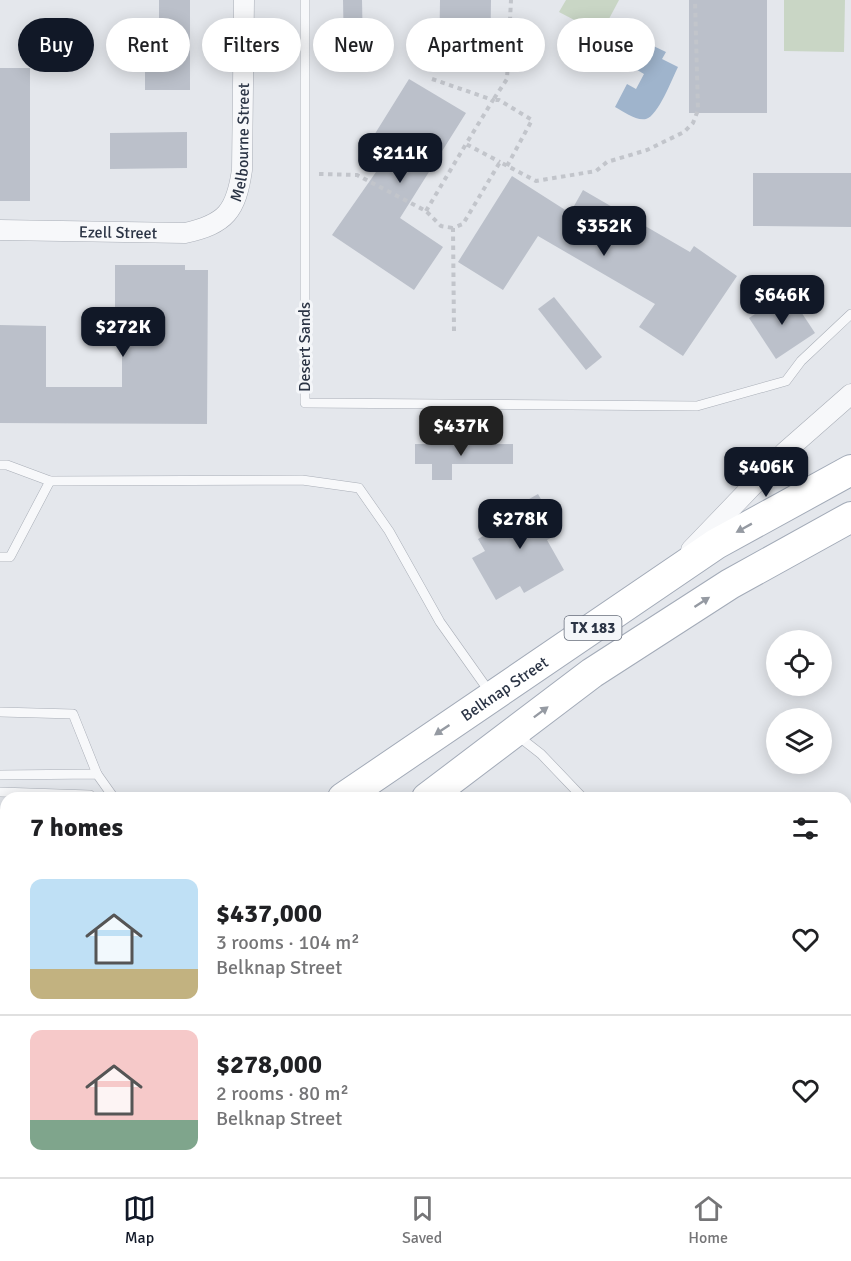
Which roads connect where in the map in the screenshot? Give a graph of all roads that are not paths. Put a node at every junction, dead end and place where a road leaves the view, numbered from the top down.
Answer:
1 (244, 0) edge
2 (305, 0) edge
3 (230, 210) joint
4 (0, 230) edge
5 (851, 314) edge
6 (851, 394) edge
7 (0, 465) edge
8 (851, 470) edge
9 (50, 481) junction
10 (851, 517) edge
11 (0, 557) edge
12 (660, 582) junction
13 (492, 696) junction
14 (0, 712) edge
15 (514, 732) junction
16 (97, 774) junction
17 (0, 775) edge
18 (110, 792) edge
19 (353, 792) edge
20 (435, 792) edge
21 (577, 792) edge

1 - 3 street, Melbourne Street
2 - 5 lane, Desert Sands
3 - 4 street, Ezell Street
6 - 12 street
7 - 9 lane
8 -> 12 main road, Belknap Street / TX 183
9 - 11 lane
9 - 13 lane
15 -> 10 main road, TX 183
12 - 13 main road, Belknap Street / TX 183
13 -> 19 main road, Belknap Street / TX 183
14 - 16 lane
15 - 20 main road, TX 183
15 - 21 lane
16 - 17 lane
16 - 18 lane

